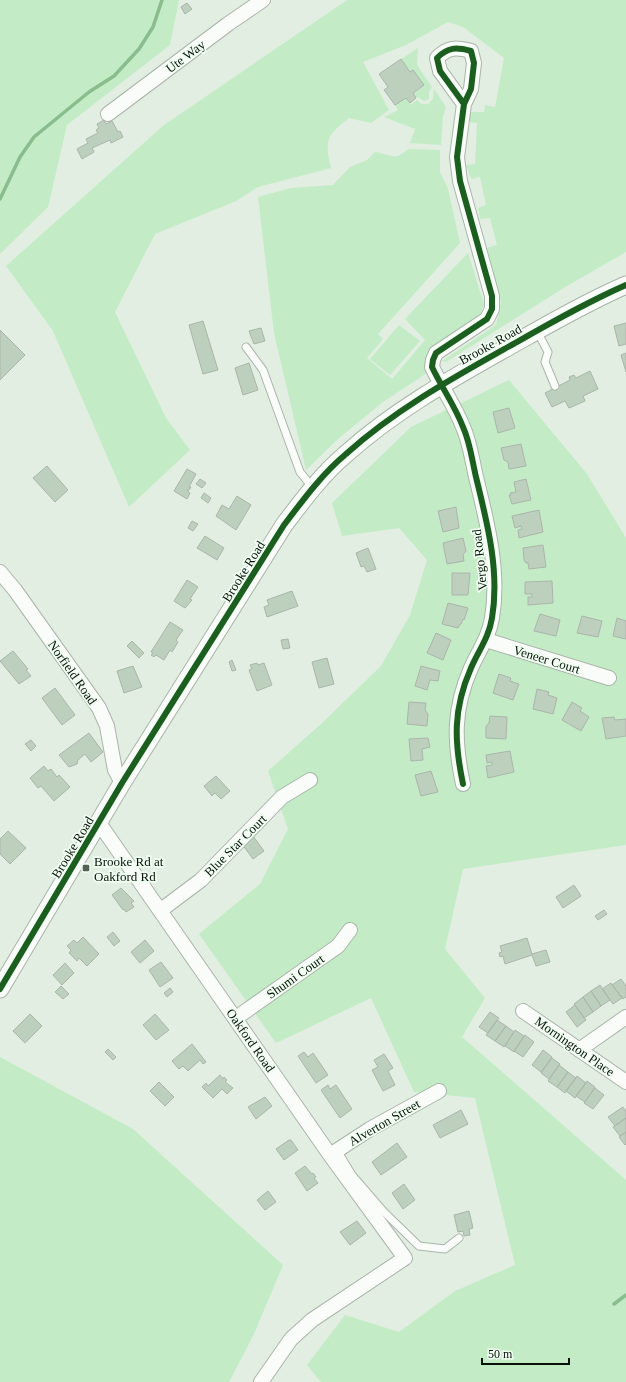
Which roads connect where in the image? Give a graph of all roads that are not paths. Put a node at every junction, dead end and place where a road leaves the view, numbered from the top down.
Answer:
1 (263, 0) edge
2 (464, 104) dead end
3 (108, 114) dead end
4 (626, 285) edge
5 (537, 330) junction
6 (246, 347) dead end
7 (440, 384) junction
8 (555, 386) dead end
9 (313, 488) junction
10 (0, 572) edge
11 (486, 640) junction
12 (608, 678) dead end
13 (310, 780) dead end
14 (122, 783) junction
15 (463, 784) dead end
16 (99, 822) junction
17 (160, 910) junction
18 (350, 930) dead end
19 (0, 989) edge
20 (523, 1011) dead end
21 (626, 1017) edge
22 (236, 1018) junction
23 (579, 1050) junction
24 (626, 1082) edge
25 (439, 1091) dead end
26 (334, 1152) junction
27 (459, 1238) dead end
28 (262, 1382) edge

1 - 3 street, Ute Way
2 - 7 street, Vergo Road
4 - 5 street, Brooke Road
5 - 7 street, Brooke Road
5 - 8 lane
6 - 9 lane
7 - 9 street, Brooke Road
7 - 11 street, Vergo Road
9 - 14 street, Brooke Road
10 - 14 street, Norfield Road
11 - 12 street, Veneer Court
11 - 15 street, Vergo Road
13 - 17 street, Blue Star Court
14 - 16 street, Brooke Road
16 - 17 street, Oakford Road
16 - 19 street, Brooke Road
17 - 22 street, Oakford Road
18 - 22 street, Shumi Court
20 - 23 street, Mornington Place
21 - 23 street
22 - 26 street, Oakford Road
23 - 24 street, Mornington Place
25 - 26 street, Alverton Street
26 - 27 lane
26 - 28 street, Oakford Road

